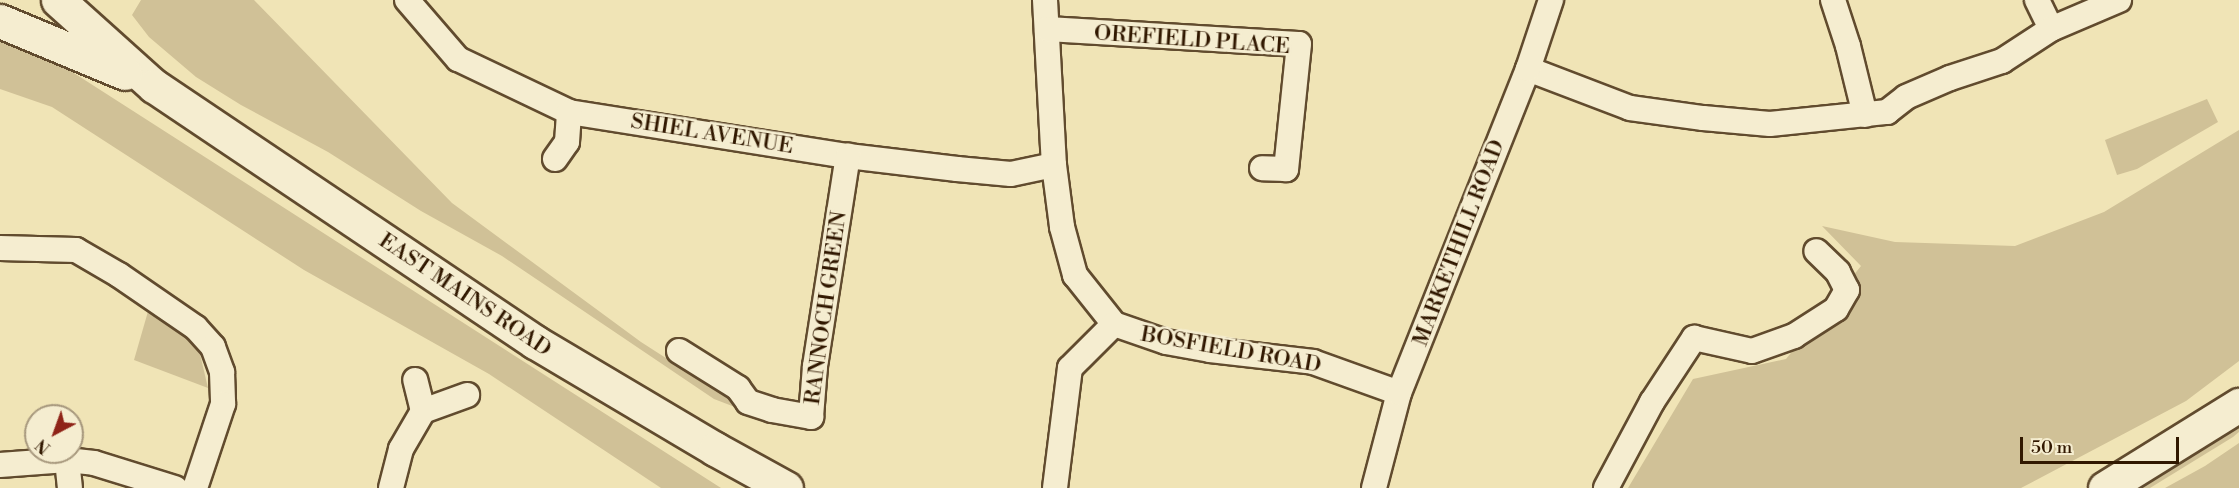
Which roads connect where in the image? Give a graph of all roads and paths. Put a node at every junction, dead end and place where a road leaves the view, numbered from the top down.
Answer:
1 (58, 0) edge
2 (1045, 0) edge
3 (1551, 0) edge
4 (1833, 0) edge
5 (2037, 0) edge
6 (2119, 0) edge
7 (414, 3) edge
8 (0, 21) edge
9 (1047, 29) junction
10 (2051, 29) junction
11 (1528, 69) junction
12 (154, 86) junction
13 (569, 112) junction
14 (1865, 115) junction
15 (848, 156) junction
16 (555, 159) dead end
17 (1054, 165) junction
18 (1262, 168) dead end
19 (0, 248) edge
20 (1816, 251) dead end
21 (1114, 324) junction
22 (679, 351) dead end
23 (415, 380) dead end
24 (1399, 393) junction
25 (467, 395) dead end
26 (2239, 405) edge
27 (423, 411) junction
28 (84, 462) edge
29 (24, 463) edge
30 (67, 464) edge
31 (0, 465) edge
32 (70, 488) edge
33 (175, 488) edge
34 (195, 488) edge
35 (391, 488) edge
36 (786, 488) edge
37 (1055, 488) edge
38 (1374, 488) edge
39 (1606, 488) edge
40 (2106, 488) edge

1 - 12 main road, EAST MAINS ROAD
2 - 9 street, BOSFIELD ROAD
3 - 11 street, MARKETHILL ROAD
4 - 14 street
5 - 10 street
6 - 10 street
7 - 13 street, SHIEL AVENUE
8 - 12 main road, EAST MAINS ROAD
9 - 17 street, BOSFIELD ROAD
9 - 18 street, OREFIELD PLACE
10 - 14 street
11 - 14 street
11 - 24 street, MARKETHILL ROAD
12 - 36 main road, EAST MAINS ROAD
13 - 15 street, SHIEL AVENUE
13 - 16 street
15 - 17 street, SHIEL AVENUE
15 - 22 street, RANNOCH GREEN
17 - 21 street, BOSFIELD ROAD
19 - 34 street
20 - 39 street
21 - 24 street, BOSFIELD ROAD
21 - 37 street
23 - 27 street
24 - 38 street, MARKETHILL ROAD
25 - 27 street
26 - 40 main road
27 - 35 street
28 - 33 street
29 - 31 street
30 - 32 street

